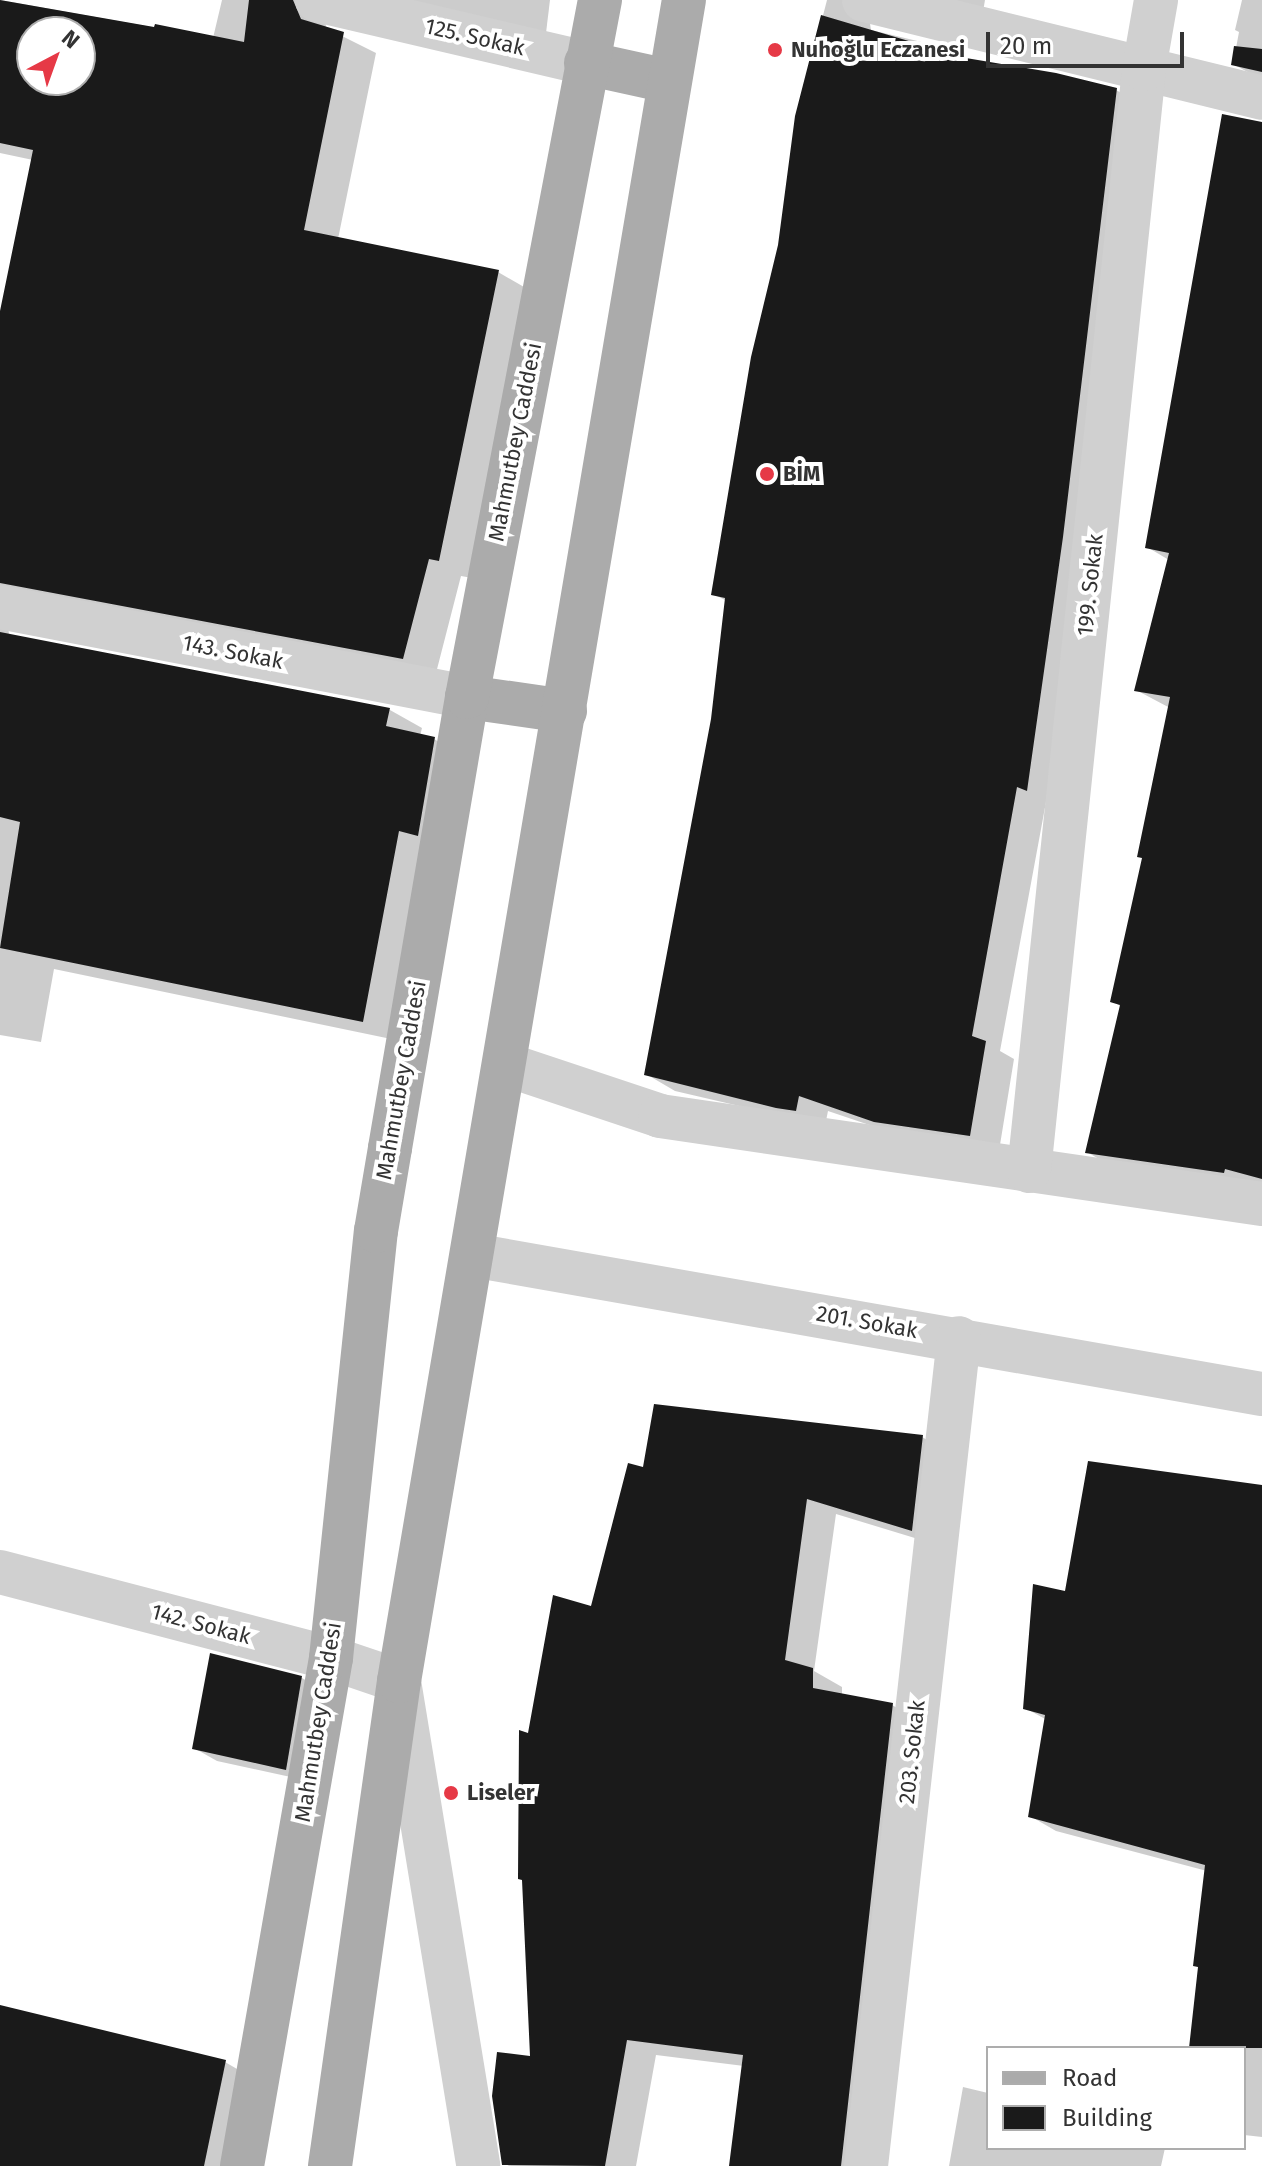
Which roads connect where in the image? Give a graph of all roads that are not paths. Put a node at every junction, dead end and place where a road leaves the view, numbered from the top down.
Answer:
1 (317, 0) edge
2 (600, 0) edge
3 (684, 0) edge
4 (864, 0) edge
5 (1156, 0) edge
6 (586, 63) junction
7 (1144, 69) junction
8 (668, 81) junction
9 (1262, 98) edge
10 (0, 607) edge
11 (467, 697) junction
12 (565, 711) junction
13 (505, 1064) junction
14 (1029, 1171) junction
15 (1262, 1204) edge
16 (472, 1255) junction
17 (959, 1338) junction
18 (1262, 1394) edge
19 (0, 1572) edge
20 (331, 1658) junction
21 (399, 1681) junction
22 (242, 2166) edge
23 (330, 2166) edge
24 (478, 2166) edge
25 (866, 2166) edge

1 - 6 street, 125. Sokak
2 - 6 main road, Mahmutbey Caddesi
3 - 8 main road
4 - 7 street
5 - 7 street, 199. Sokak
6 - 8 main road
6 - 11 main road, Mahmutbey Caddesi
7 - 9 street
7 - 14 street, 199. Sokak
8 - 12 main road
10 - 11 street, 143. Sokak
11 - 12 main road
11 - 20 main road, Mahmutbey Caddesi
12 - 13 main road
13 - 14 street
13 - 16 main road
14 - 15 street
16 - 17 street, 201. Sokak
16 - 21 main road
17 - 18 street, 201. Sokak
17 - 25 street, 203. Sokak
19 - 20 street, 142. Sokak
20 - 21 street, 142. Sokak
20 - 22 main road, Mahmutbey Caddesi
21 - 23 main road
21 - 24 street

